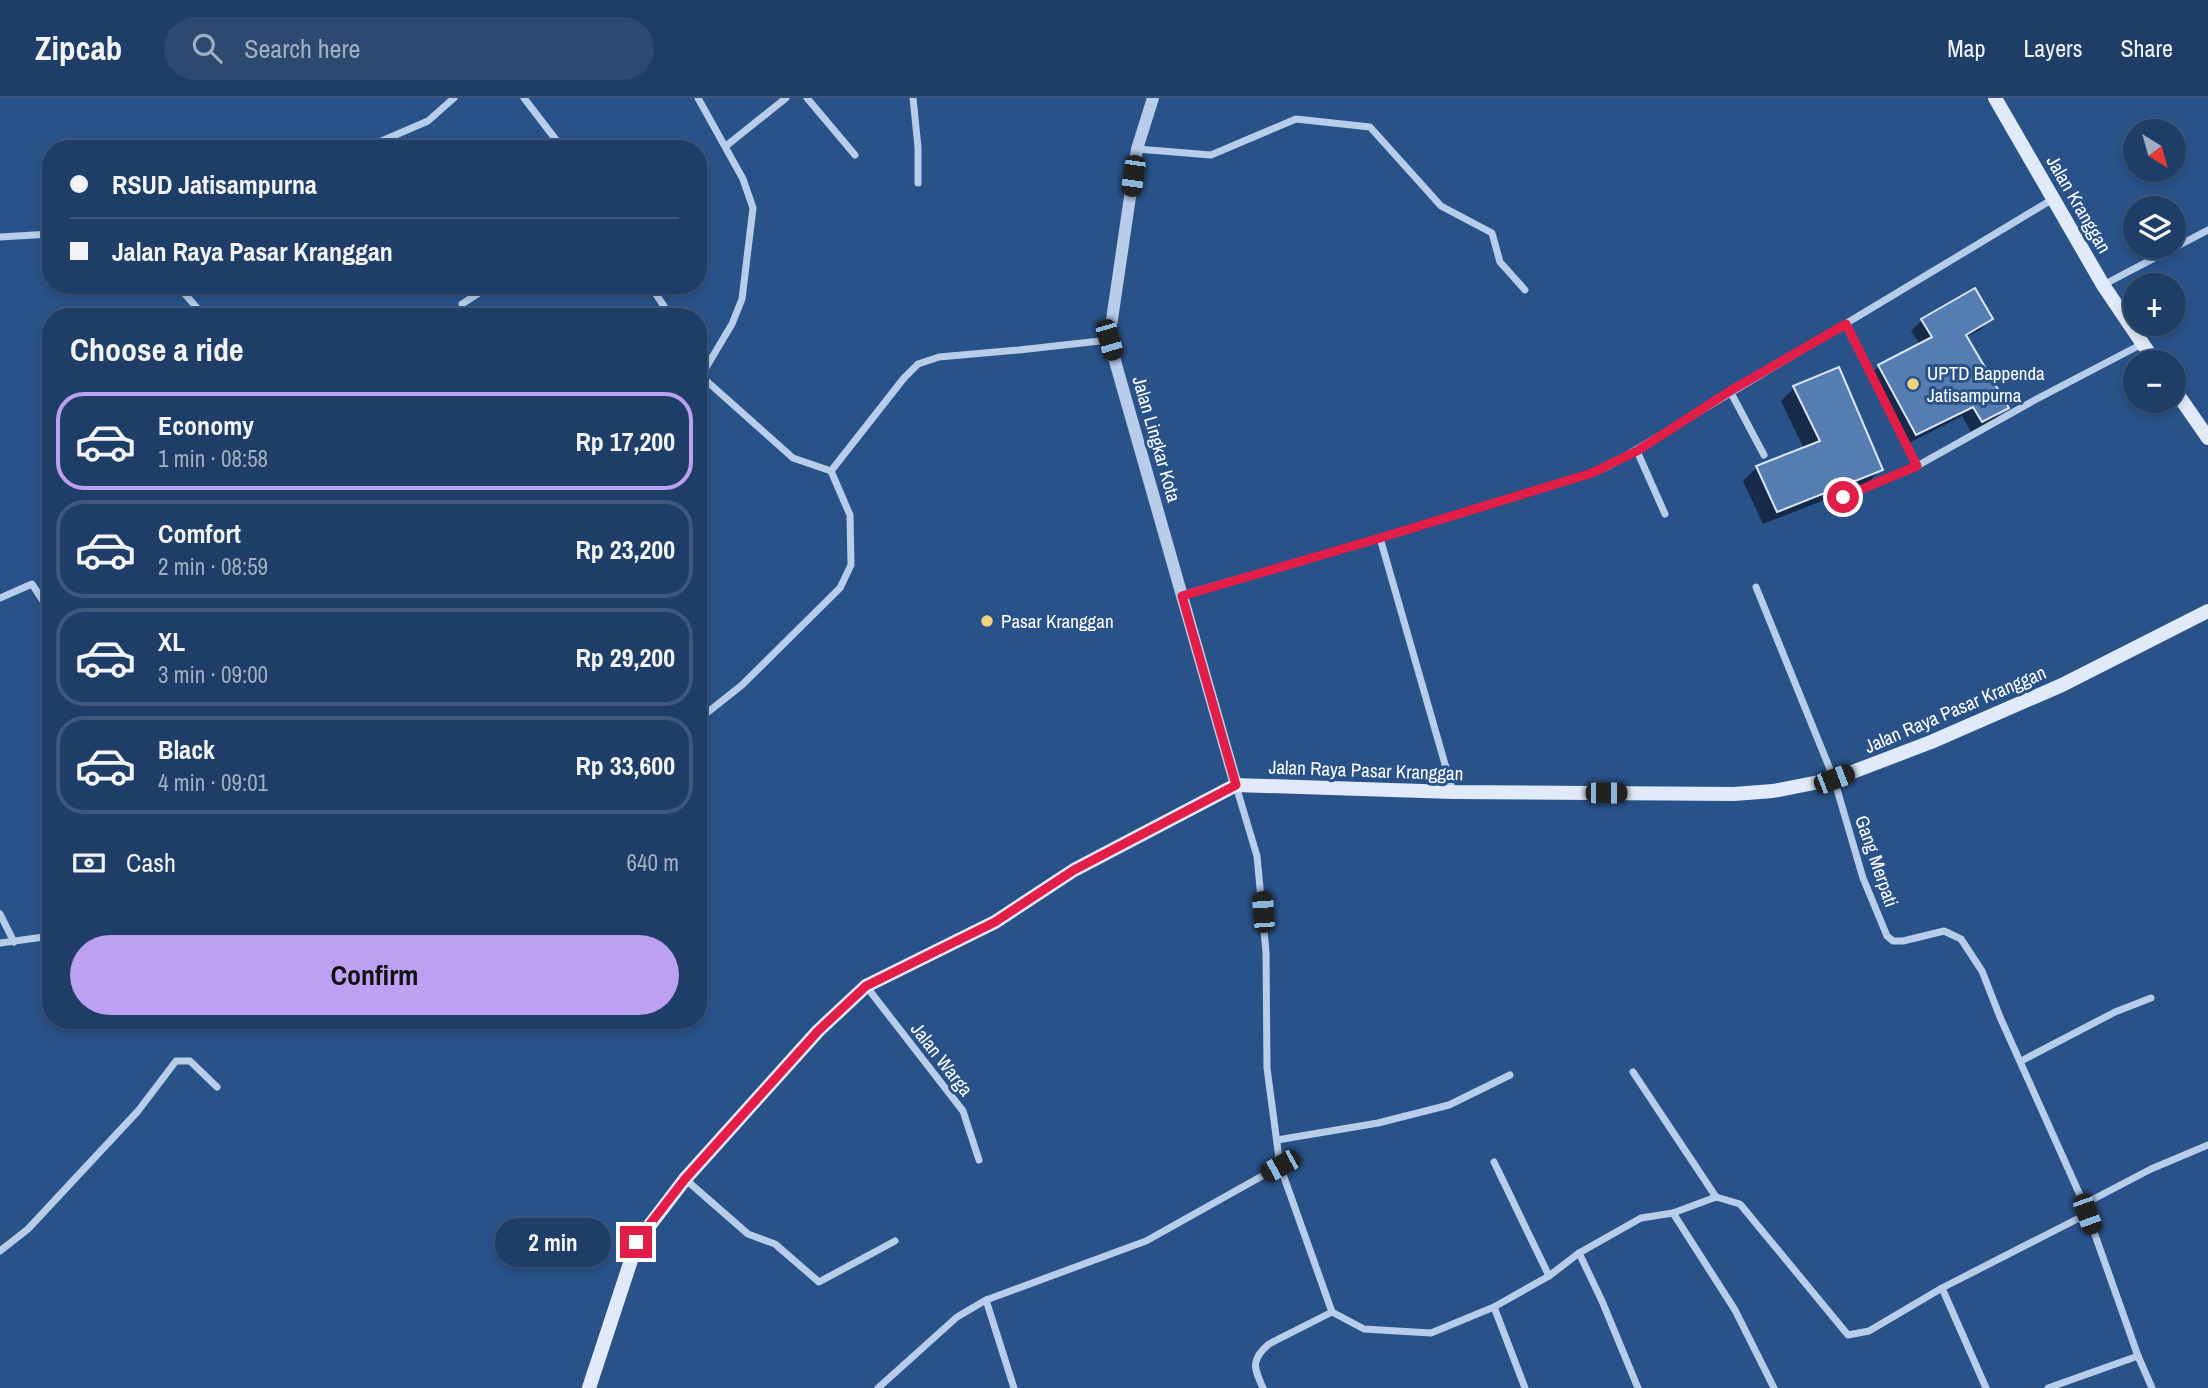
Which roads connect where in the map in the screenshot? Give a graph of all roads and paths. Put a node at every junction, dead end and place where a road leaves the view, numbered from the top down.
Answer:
1 (454, 98) edge
2 (524, 98) edge
3 (698, 98) edge
4 (786, 98) edge
5 (807, 98) edge
6 (913, 98) edge
7 (1153, 98) edge
8 (1995, 98) edge
9 (384, 140) edge
10 (556, 140) edge
11 (726, 146) junction
12 (1137, 149) junction
13 (855, 155) dead end
14 (918, 183) dead end
15 (2053, 198) junction
16 (2208, 230) edge
17 (42, 235) edge
18 (0, 237) edge
19 (2103, 285) junction
20 (1525, 290) dead end
21 (185, 294) edge
22 (477, 294) edge
23 (462, 304) dead end
24 (197, 308) edge
25 (1846, 324) junction
26 (1109, 340) junction
27 (2142, 344) junction
28 (2146, 350) edge
29 (707, 363) edge
30 (707, 384) edge
31 (1730, 391) junction
32 (2186, 406) edge
33 (2208, 438) edge
34 (1637, 451) junction
35 (1763, 455) dead end
36 (1917, 466) junction
37 (831, 471) junction
38 (1843, 497) dead end
39 (1665, 514) dead end
40 (1380, 538) junction
41 (1756, 587) dead end
42 (1182, 596) junction
43 (0, 598) edge
44 (42, 599) edge
45 (2208, 611) edge
46 (707, 713) edge
47 (1834, 779) junction
48 (1236, 785) junction
49 (1453, 792) junction
50 (0, 914) edge
51 (42, 937) edge
52 (14, 942) junction
53 (0, 943) edge
54 (866, 986) junction
55 (2151, 998) dead end
56 (2021, 1061) junction
57 (1633, 1072) dead end
58 (1510, 1075) dead end
59 (217, 1087) dead end
60 (1277, 1140) junction
61 (2208, 1145) edge
62 (979, 1160) dead end
63 (1494, 1162) dead end
64 (1280, 1166) junction
65 (685, 1179) junction
66 (1716, 1197) junction
67 (2084, 1204) junction
68 (1673, 1213) junction
69 (2087, 1214) junction
70 (895, 1241) dead end
71 (0, 1251) edge
72 (1579, 1253) junction
73 (1549, 1276) junction
74 (1942, 1288) junction
75 (986, 1300) junction
76 (1494, 1307) junction
77 (1332, 1312) junction
78 (2138, 1356) junction
79 (589, 1388) edge
80 (878, 1388) edge
81 (1014, 1388) edge
82 (1263, 1388) edge
83 (1525, 1388) edge
84 (1638, 1388) edge
85 (1774, 1388) edge
86 (1986, 1388) edge
87 (2048, 1388) edge
88 (2152, 1388) edge

1 - 9 street
2 - 10 street
3 - 11 street
4 - 11 street
5 - 13 street
6 - 14 street
7 - 12 street, Jalan Lingkar Kota
8 - 15 main road, Jalan Kranggan
11 - 29 street
12 - 20 street
12 - 26 street, Jalan Lingkar Kota
15 - 19 main road, Jalan Kranggan
15 - 25 street
16 - 19 street
17 - 18 street
19 - 27 main road, Jalan Kranggan
21 - 24 street
22 - 23 street
25 - 31 street
25 - 36 street
26 - 37 street
26 - 42 street, Jalan Lingkar Kota
27 - 28 main road, Jalan Kranggan
27 - 36 street
30 - 37 street
31 - 34 street
31 - 35 street
32 - 33 main road
34 - 39 street
34 - 40 street
36 - 38 street
37 - 46 street
40 - 42 street
40 - 49 street
41 - 47 street
42 - 48 street, Jalan Lingkar Kota
43 - 44 street
45 - 47 main road, Jalan Raya Pasar Kranggan
47 - 49 main road, Jalan Raya Pasar Kranggan
47 - 56 street, Gang Merpati
48 - 49 main road, Jalan Raya Pasar Kranggan
48 - 54 main road, Jalan Raya Pasar Kranggan
48 - 60 street
50 - 52 street
51 - 52 street
52 - 53 street
54 - 62 street, Jalan Warga
54 - 65 main road, Jalan Raya Pasar Kranggan
55 - 56 street
56 - 67 street
57 - 66 street
58 - 60 street
59 - 71 street
60 - 64 street
61 - 67 street
63 - 73 street
64 - 75 street
64 - 77 street
65 - 70 street
65 - 79 main road, Jalan Raya Pasar Kranggan
66 - 68 street
66 - 74 street
67 - 69 street
68 - 72 street
68 - 85 street
69 - 74 street
69 - 78 street
72 - 73 street
72 - 84 street
73 - 76 street
74 - 86 street
75 - 80 street
75 - 81 street
76 - 77 street
76 - 83 street
77 - 82 street
78 - 87 street
78 - 88 street

